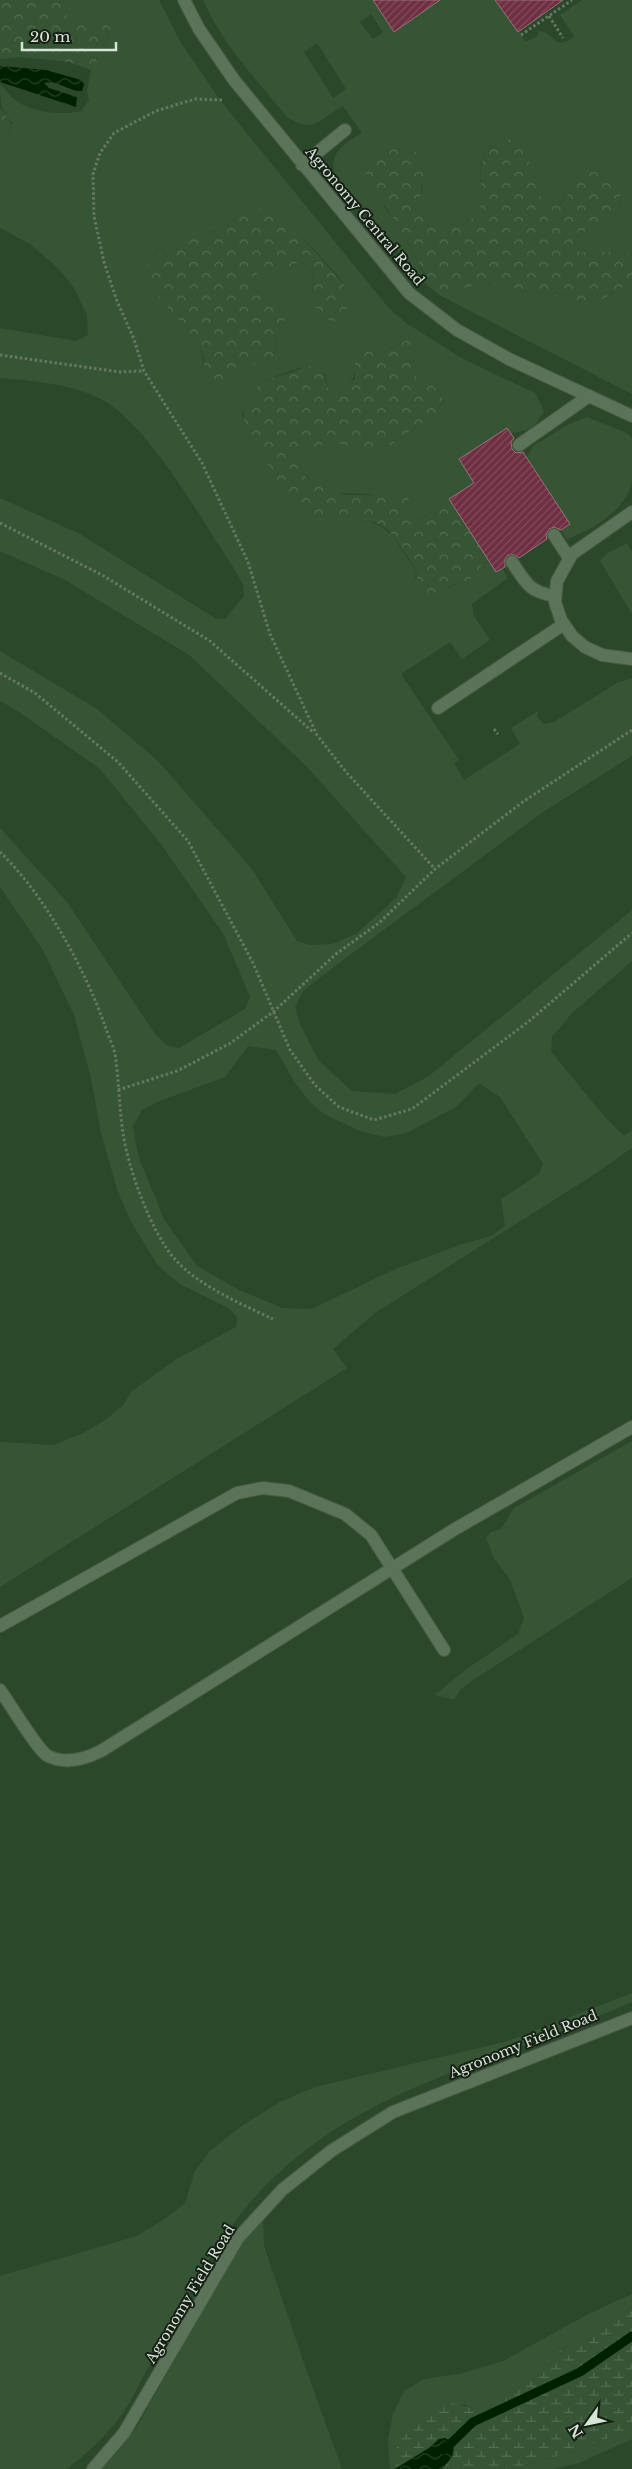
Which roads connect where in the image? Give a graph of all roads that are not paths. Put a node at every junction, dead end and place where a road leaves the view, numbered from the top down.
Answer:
1 (184, 0) edge
2 (345, 130) dead end
3 (302, 164) junction
4 (589, 396) junction
5 (632, 416) edge
6 (519, 445) dead end
7 (630, 519) edge
8 (554, 535) dead end
9 (570, 558) junction
10 (512, 562) dead end
11 (555, 596) junction
12 (564, 624) junction
13 (632, 659) edge
14 (438, 708) dead end
15 (632, 1427) edge
16 (393, 1568) junction
17 (0, 1626) edge
18 (444, 1650) dead end
19 (0, 1690) edge
20 (632, 2018) edge
21 (93, 2469) edge

1 - 3 street, Agronomy Central Road
2 - 3 street
3 - 4 street, Agronomy Central Road
4 - 5 street, Agronomy Central Road
4 - 6 street
7 - 9 street
8 - 9 street
9 - 11 street
10 - 11 street
11 - 12 street
12 - 13 street
12 - 14 street
15 - 16 street
16 - 17 street
16 - 18 street
16 - 19 street
20 - 21 street, Agronomy Field Road

